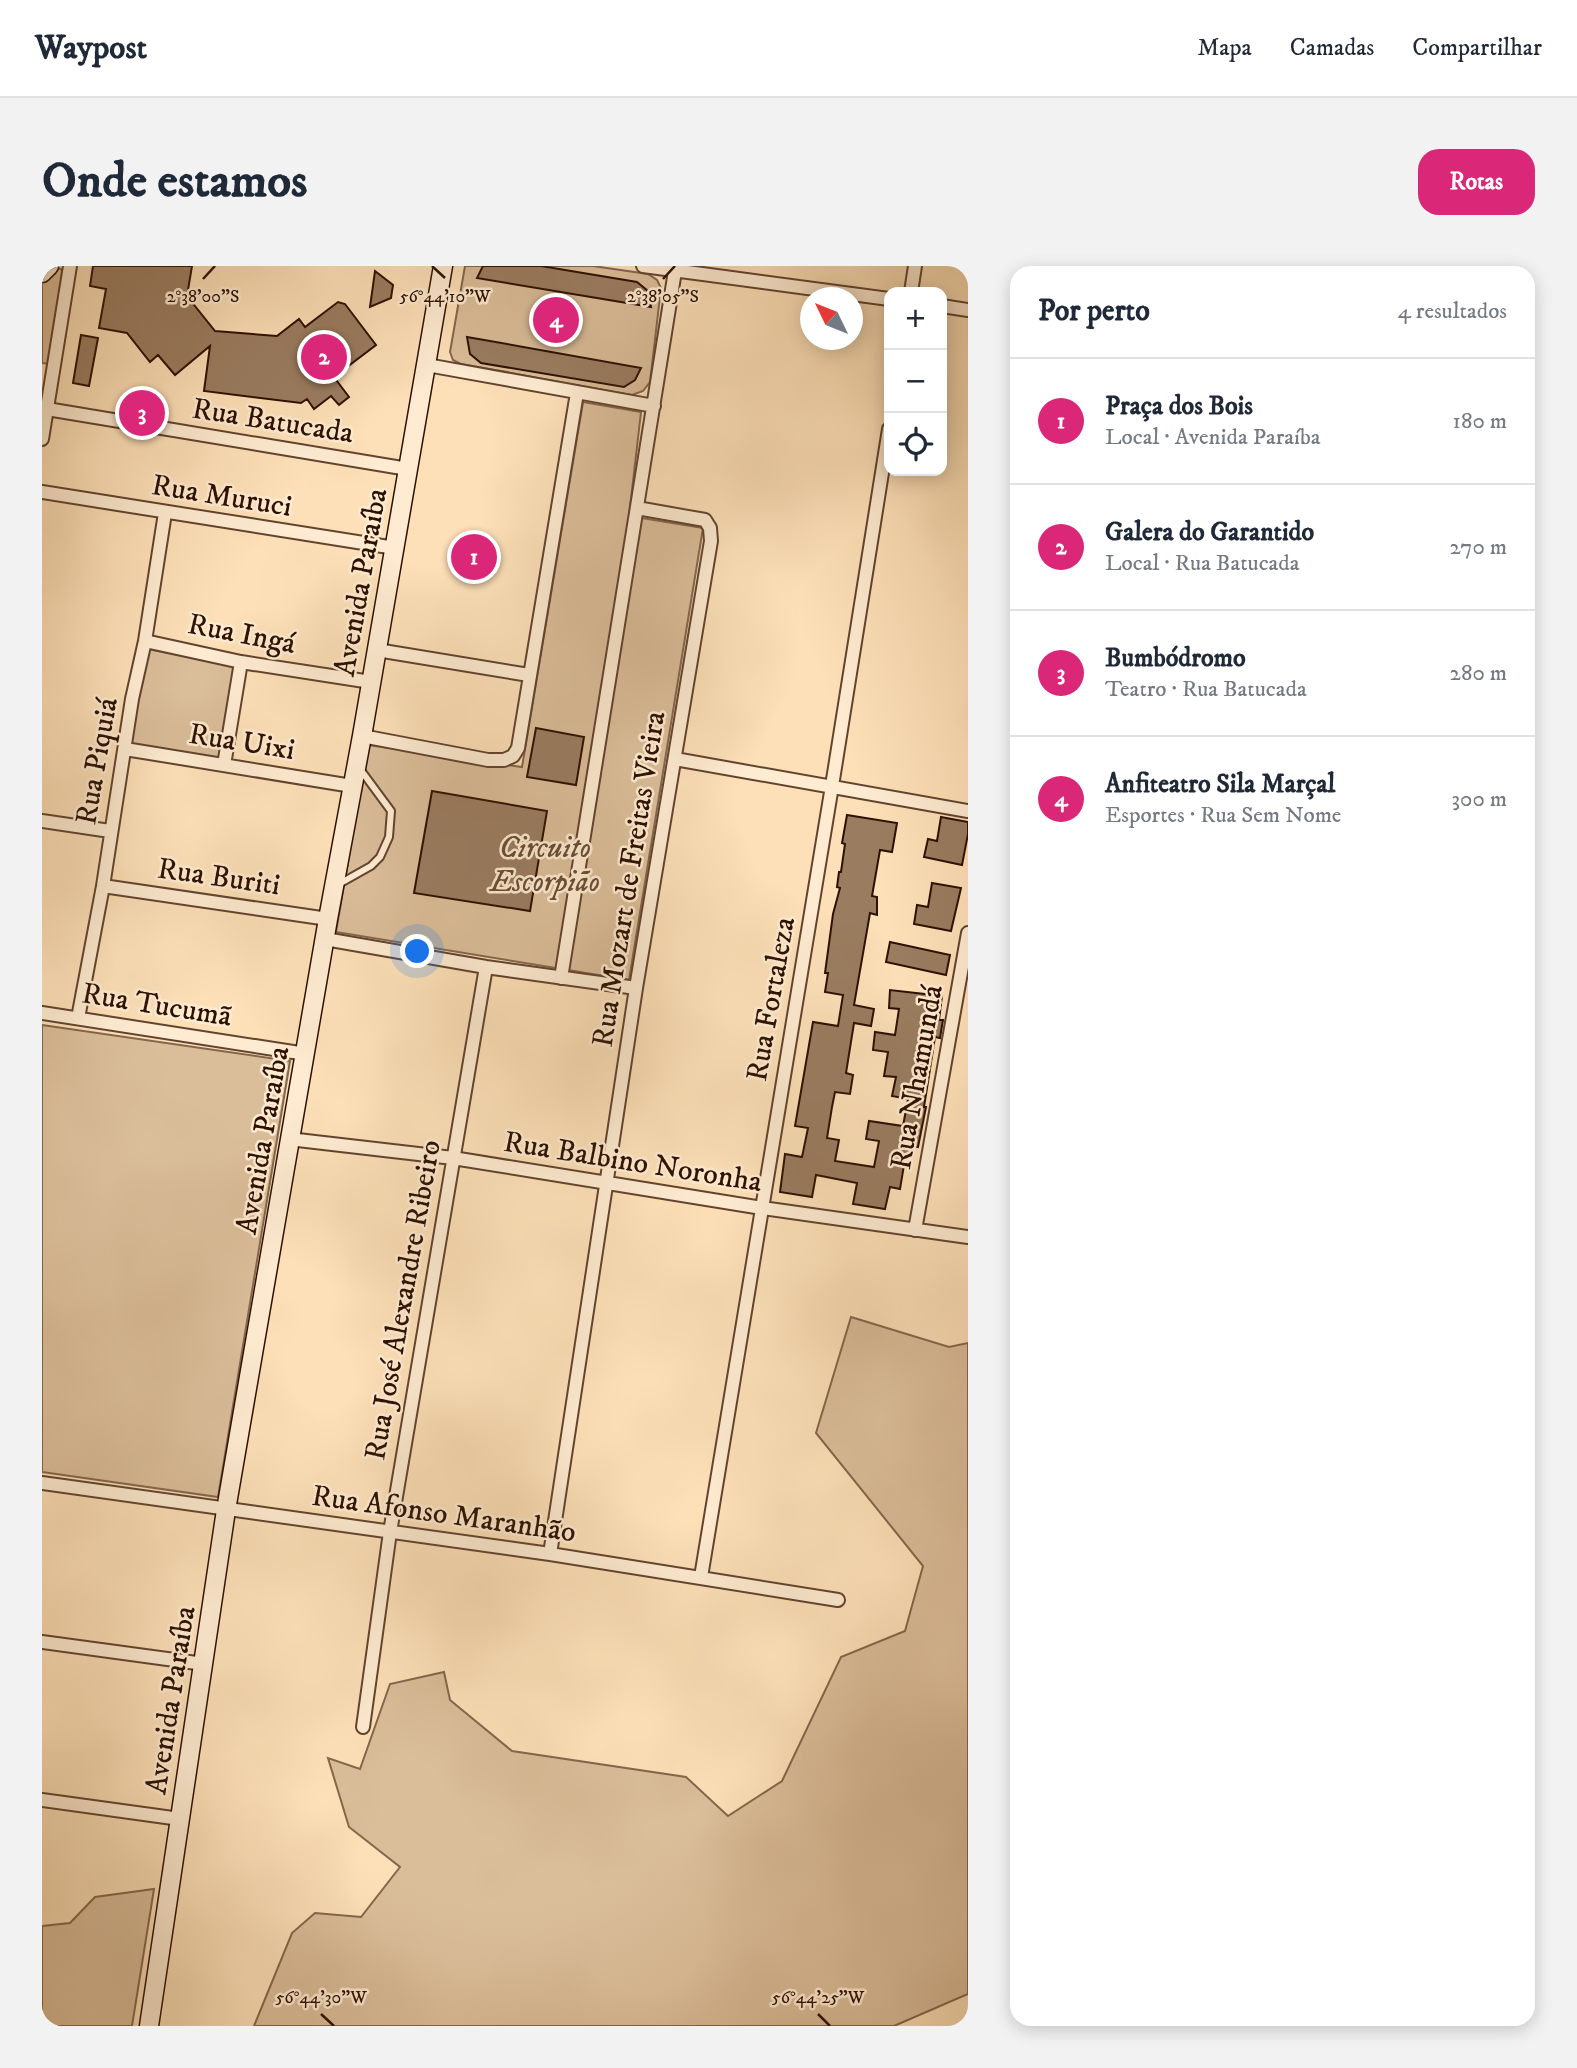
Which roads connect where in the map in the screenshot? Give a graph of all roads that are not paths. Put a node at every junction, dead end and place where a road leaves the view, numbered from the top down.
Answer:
1 (49, 266) edge
2 (70, 266) edge
3 (443, 266) edge
4 (643, 266) edge
5 (756, 266) edge
6 (915, 266) edge
7 (675, 271) junction
8 (42, 272) edge
9 (754, 279) junction
10 (912, 287) edge
11 (884, 298) edge
12 (947, 307) edge
13 (968, 310) edge
14 (427, 365) junction
15 (47, 369) edge
16 (577, 393) junction
17 (654, 406) junction
18 (47, 409) junction
19 (42, 439) edge
20 (884, 460) edge
21 (408, 468) junction
22 (42, 492) edge
23 (637, 508) junction
24 (165, 513) junction
25 (395, 548) junction
26 (145, 641) junction
27 (377, 650) junction
28 (241, 662) junction
29 (528, 675) junction
30 (371, 682) junction
31 (362, 736) junction
32 (125, 749) junction
33 (675, 758) junction
34 (355, 764) junction
35 (224, 765) junction
36 (352, 786) junction
37 (832, 786) junction
38 (968, 811) edge
39 (42, 821) edge
40 (110, 831) junction
41 (103, 886) junction
42 (334, 886) junction
43 (328, 919) junction
44 (968, 933) edge
45 (325, 939) junction
46 (486, 967) junction
47 (561, 978) junction
48 (636, 988) junction
49 (42, 1013) edge
50 (78, 1018) junction
51 (306, 1055) junction
52 (289, 1139) junction
53 (453, 1158) junction
54 (606, 1184) junction
55 (762, 1208) junction
56 (915, 1230) junction
57 (968, 1237) edge
58 (42, 1483) edge
59 (226, 1510) junction
60 (390, 1532) junction
61 (550, 1554) junction
62 (701, 1577) junction
63 (838, 1600) dead end
64 (42, 1642) edge
65 (204, 1664) junction
66 (363, 1727) dead end
67 (42, 1800) edge
68 (180, 1819) junction
69 (149, 2026) edge

1 - 8 street
2 - 15 street
3 - 14 street, Avenida Paraíba
4 - 7 street
5 - 9 street
6 - 10 street
7 - 9 street
7 - 17 street
9 - 11 street
12 - 13 street
14 - 16 street
14 - 21 street, Avenida Paraíba
15 - 18 street
16 - 17 street
16 - 29 street
17 - 23 street
18 - 19 street
18 - 21 street, Rua Batucada
20 - 37 street, Rua Fortaleza
21 - 25 street, Avenida Paraíba
22 - 24 street, Rua Muruci
23 - 33 street, Rua Mozart de Freitas Vieira
23 - 47 street
24 - 25 street, Rua Muruci
24 - 26 street, Rua Piquiá
25 - 27 street, Avenida Paraíba
26 - 28 street, Rua Ingá
26 - 32 street, Rua Piquiá
27 - 29 street
27 - 30 street, Avenida Paraíba
28 - 30 street, Rua Ingá
28 - 35 street
29 - 31 street
30 - 31 street, Avenida Paraíba
31 - 34 street, Avenida Paraíba
32 - 35 street, Rua Uixi
32 - 40 street, Rua Piquiá
33 - 37 street
33 - 48 street, Rua Mozart de Freitas Vieira
34 - 36 street, Avenida Paraíba
34 - 42 lane
35 - 36 street, Rua Uixi
36 - 42 street, Avenida Paraíba
37 - 38 street
37 - 55 street, Rua Fortaleza
39 - 40 street
40 - 41 street, Rua Piquiá
41 - 43 street, Rua Buriti
41 - 50 street, Rua Piquiá
42 - 43 street, Avenida Paraíba
43 - 45 street, Avenida Paraíba
44 - 56 street, Rua Nhamundá
45 - 46 street
45 - 51 street, Avenida Paraíba
46 - 47 street
46 - 53 street, Rua José Alexandre Ribeiro
47 - 48 street
48 - 54 street, Rua Mozart de Freitas Vieira
49 - 50 street, Rua Tucumã
50 - 51 street, Rua Tucumã
51 - 52 street, Avenida Paraíba
52 - 53 street, Rua Balbino Noronha
52 - 59 street, Avenida Paraíba
53 - 54 street, Rua Balbino Noronha
53 - 60 street, Rua José Alexandre Ribeiro
54 - 55 street, Rua Balbino Noronha
54 - 61 street, Rua Mozart de Freitas Vieira
55 - 56 street, Rua Balbino Noronha
55 - 62 street, Rua Fortaleza
56 - 57 street, Rua Balbino Noronha
58 - 59 street, Rua Afonso Maranhão
59 - 60 street, Rua Afonso Maranhão
59 - 65 street, Avenida Paraíba
60 - 61 street, Rua Afonso Maranhão
60 - 66 street, Rua José Alexandre Ribeiro
61 - 62 street, Rua Afonso Maranhão
62 - 63 street, Rua Afonso Maranhão
64 - 65 street
65 - 68 street, Avenida Paraíba
67 - 68 street
68 - 69 street, Avenida Paraíba

